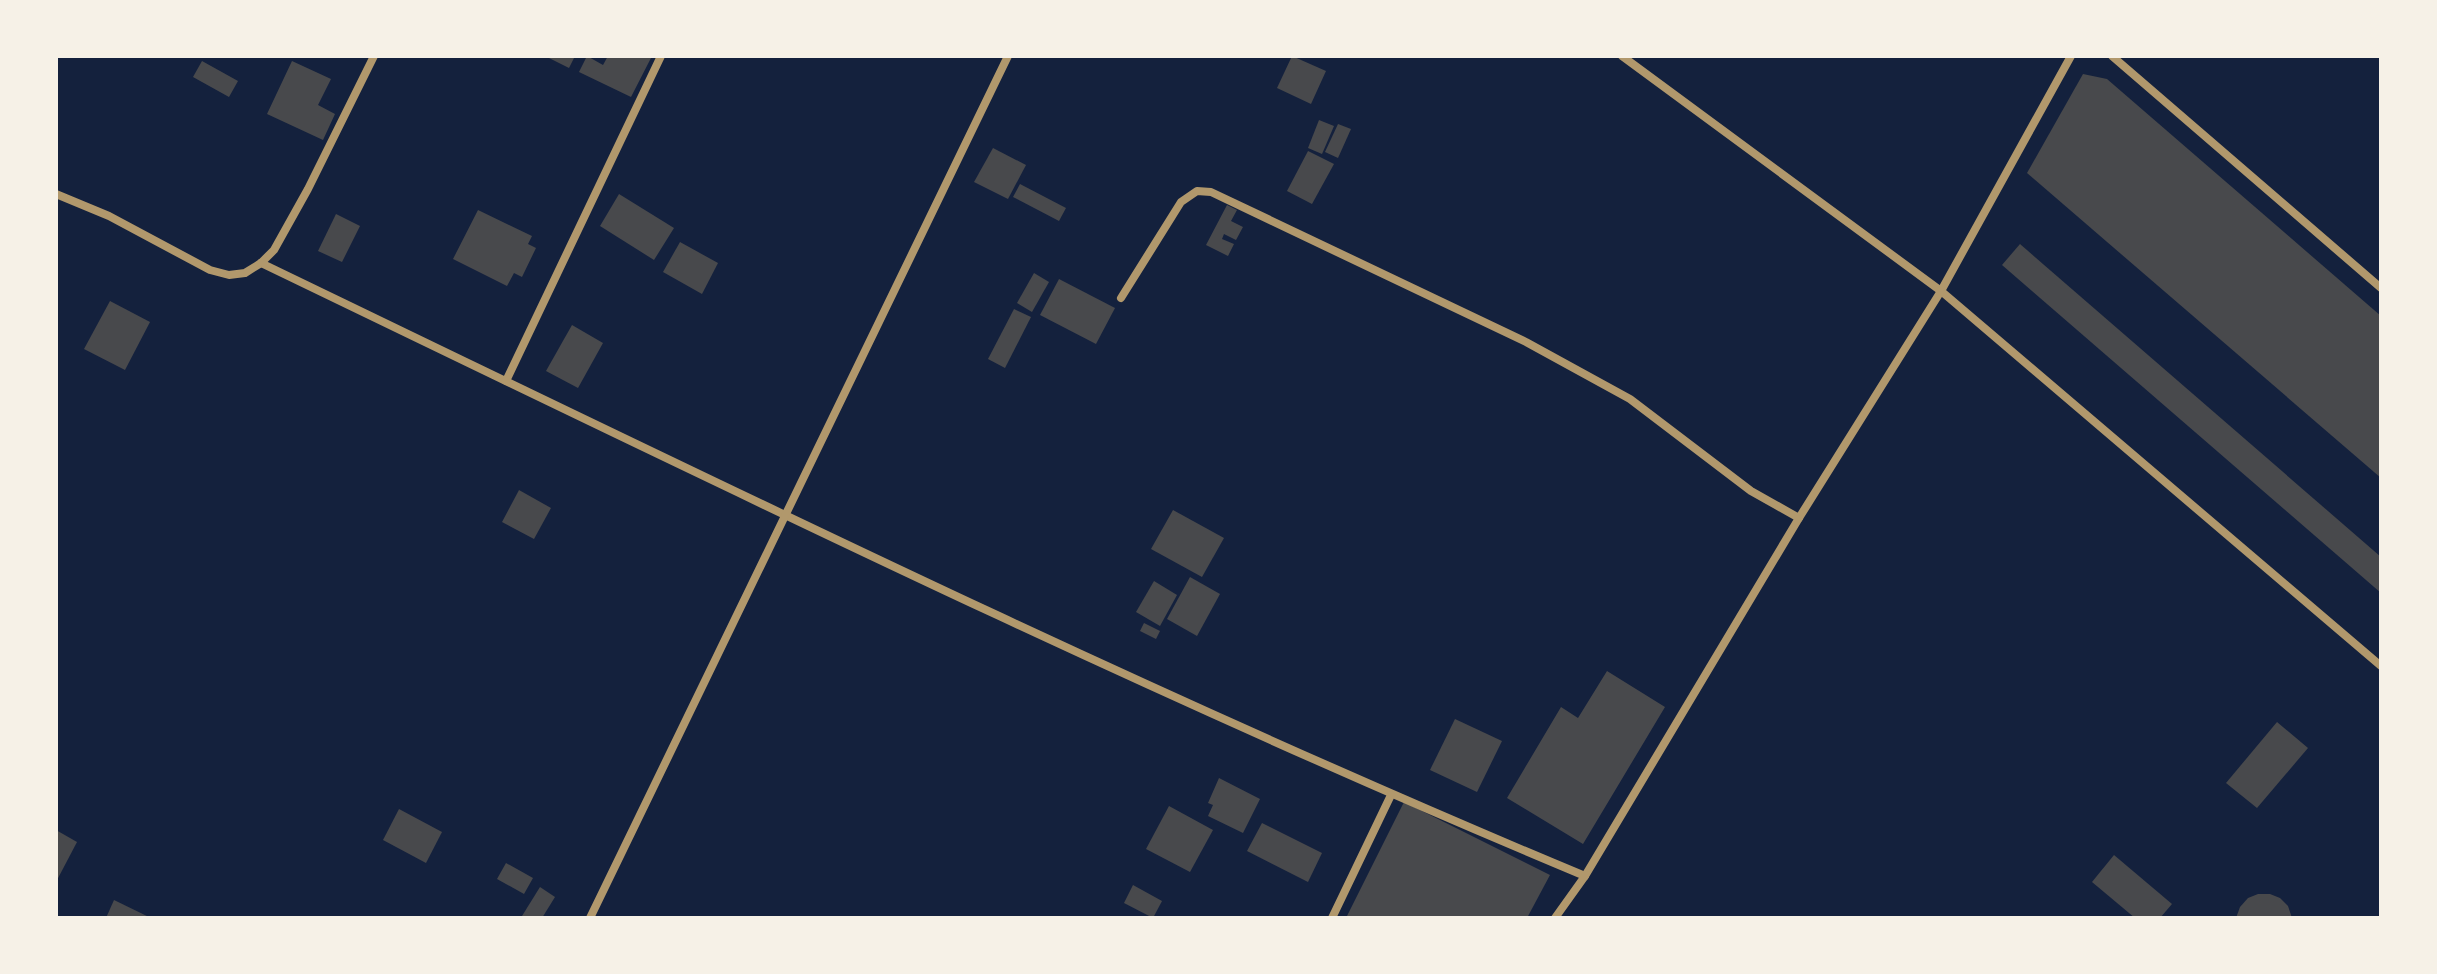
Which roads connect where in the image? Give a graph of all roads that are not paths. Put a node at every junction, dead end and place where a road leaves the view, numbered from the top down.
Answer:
1 (374, 56) edge
2 (661, 56) edge
3 (1008, 56) edge
4 (1622, 56) edge
5 (2071, 56) edge
6 (2112, 56) edge
7 (56, 194) edge
8 (261, 263) junction
9 (2381, 288) edge
10 (1941, 291) junction
11 (1121, 298) dead end
12 (506, 381) junction
13 (784, 515) junction
14 (1799, 518) junction
15 (2381, 666) edge
16 (1391, 795) junction
17 (1585, 876) junction
18 (590, 918) edge
19 (1332, 918) edge
20 (1555, 918) edge

1 - 8 street
2 - 12 street
3 - 13 street
4 - 10 street
5 - 10 street
6 - 9 street
7 - 8 street
8 - 12 street
10 - 14 street
10 - 15 street
11 - 14 street
12 - 13 street
13 - 16 street
13 - 18 street
14 - 17 street
16 - 17 street
16 - 19 street
17 - 20 street

